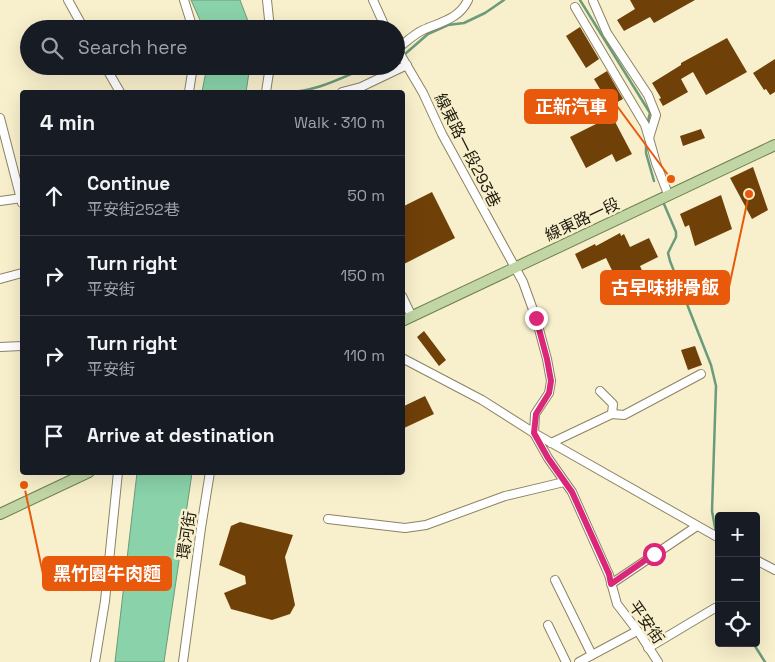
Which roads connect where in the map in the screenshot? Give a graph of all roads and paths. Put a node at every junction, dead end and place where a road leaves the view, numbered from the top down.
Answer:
1 (68, 0) edge
2 (184, 0) edge
3 (268, 0) edge
4 (373, 0) edge
5 (468, 0) edge
6 (593, 1) edge
7 (575, 7) dead end
8 (79, 20) edge
9 (190, 20) edge
10 (269, 20) edge
11 (382, 20) edge
12 (405, 44) edge
13 (405, 62) edge
14 (407, 65) joint
15 (110, 75) edge
16 (191, 75) edge
17 (269, 75) edge
18 (386, 75) edge
19 (119, 90) edge
20 (188, 90) edge
21 (266, 90) edge
22 (350, 90) edge
23 (0, 118) edge
24 (649, 138) junction
25 (775, 145) edge
26 (20, 191) edge
27 (668, 194) junction
28 (20, 198) edge
29 (0, 201) edge
30 (515, 267) junction
31 (20, 274) edge
32 (0, 279) edge
33 (407, 319) edge
34 (20, 346) edge
35 (0, 347) edge
36 (405, 360) edge
37 (700, 374) dead end
38 (600, 391) dead end
39 (612, 414) junction
40 (534, 433) junction
41 (551, 443) junction
42 (83, 475) edge
43 (118, 475) edge
44 (210, 475) edge
45 (564, 482) junction
46 (0, 514) edge
47 (328, 519) dead end
48 (697, 526) junction
49 (715, 536) edge
50 (760, 562) edge
51 (775, 570) edge
52 (555, 580) dead end
53 (611, 584) junction
54 (715, 608) dead end
55 (548, 625) dead end
56 (637, 631) junction
57 (648, 648) junction
58 (592, 655) junction
59 (95, 662) edge
60 (183, 662) edge
61 (566, 662) edge
62 (579, 662) edge
63 (658, 662) edge

1 - 8 street
2 - 9 street
3 - 10 street
4 - 11 street
5 - 12 street
6 - 24 street
7 - 24 street
13 - 14 street, 線東路一段293巷
14 - 30 street, 線東路一段293巷
15 - 19 street
16 - 20 street
17 - 21 street
18 - 22 street
23 - 26 street
24 - 27 street
25 - 27 main road, 線東路一段
27 - 30 main road, 線東路一段
28 - 29 street
30 - 33 main road, 線東路一段
30 - 40 street
31 - 32 street
34 - 35 street
36 - 40 street
37 - 39 street
38 - 39 street
39 - 41 street
40 - 41 street
40 - 45 street, 平安街
41 - 48 street
42 - 46 main road
43 - 59 street
44 - 60 street, 環河街
45 - 47 street
45 - 53 street, 平安街
48 - 49 street
48 - 53 street
50 - 51 street
52 - 58 street
53 - 56 street, 平安街
54 - 57 street
55 - 61 street
56 - 57 street, 平安街
56 - 58 street
57 - 63 street, 平安街
58 - 62 street

